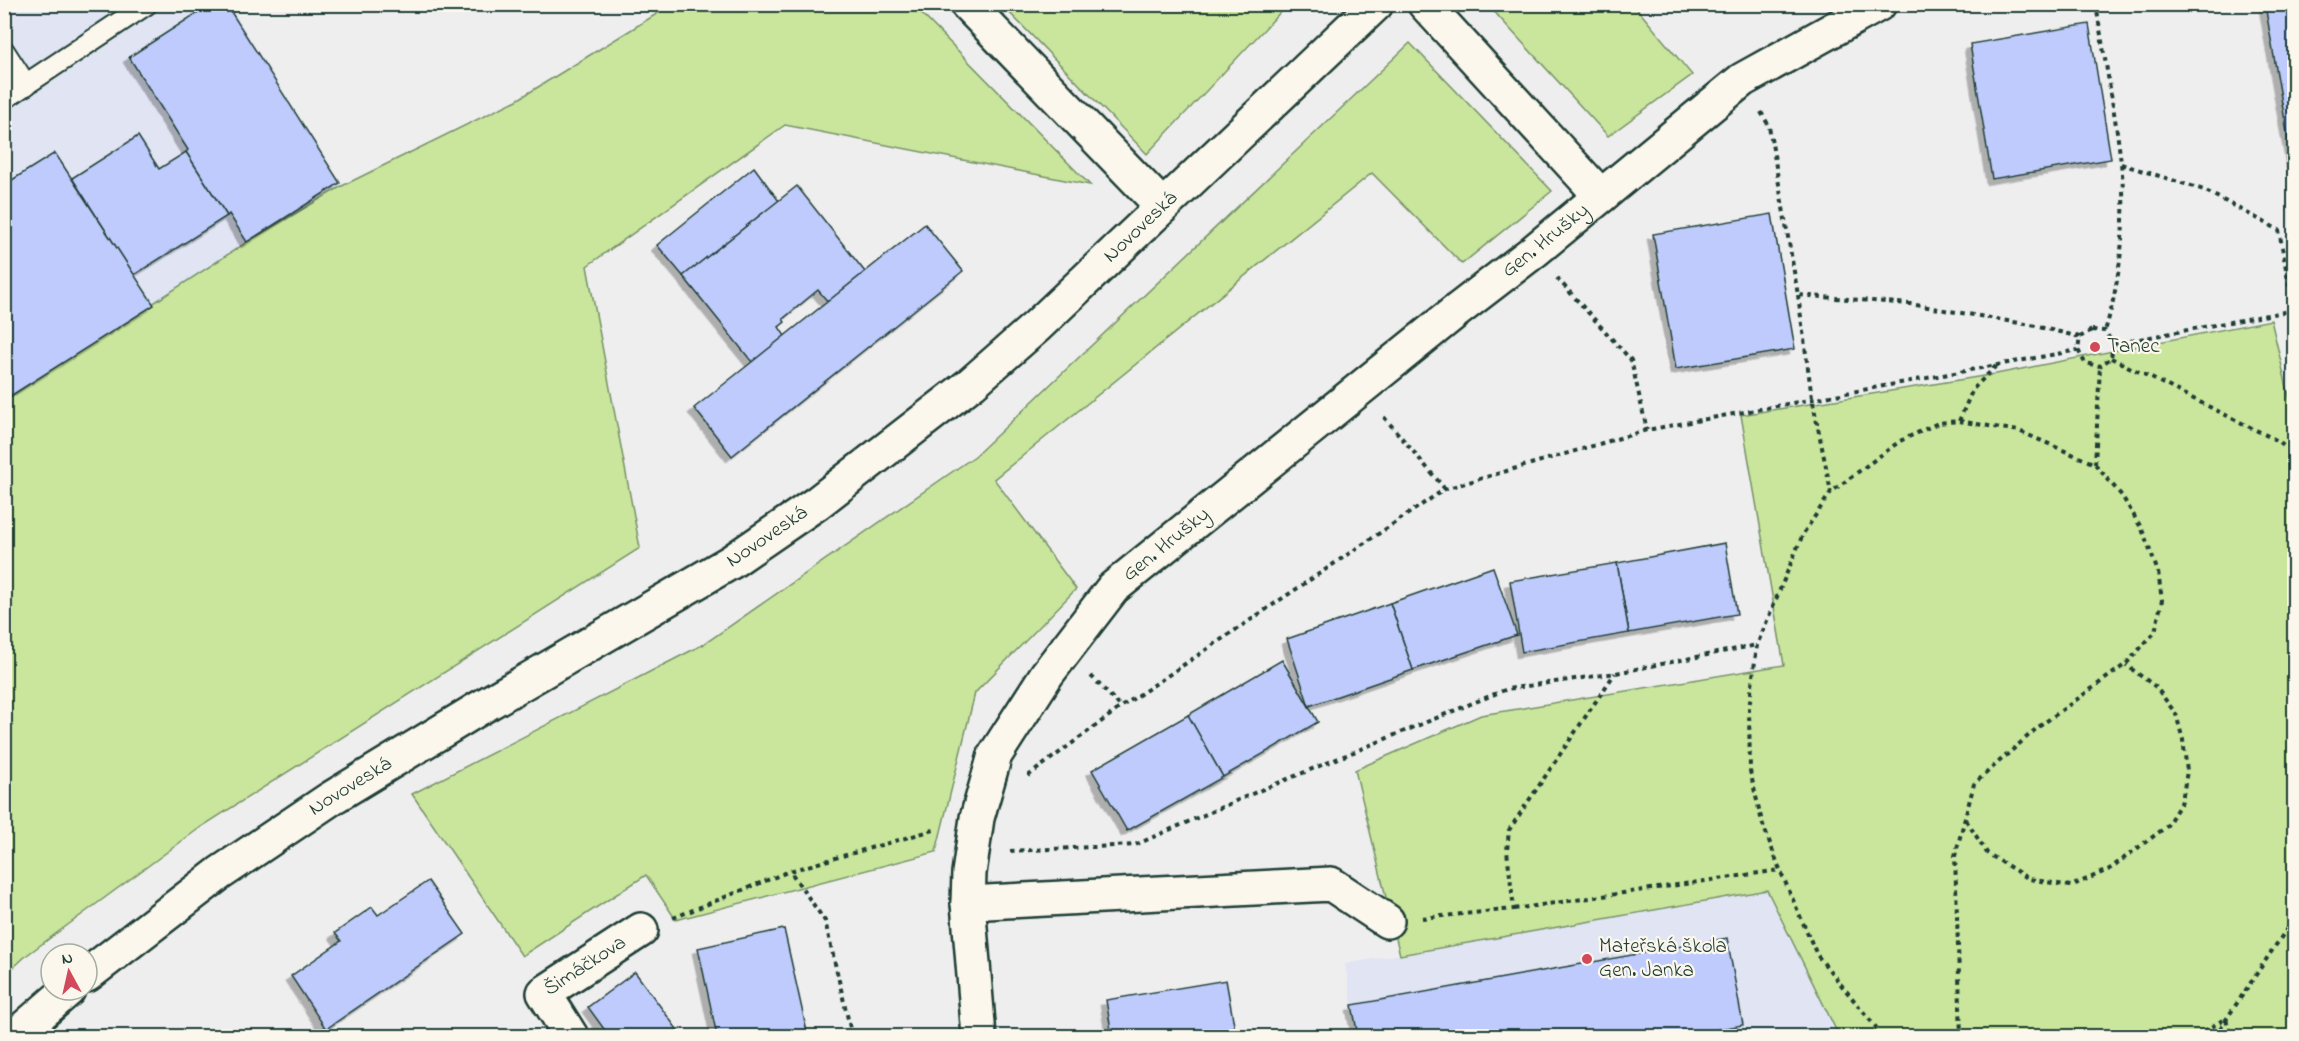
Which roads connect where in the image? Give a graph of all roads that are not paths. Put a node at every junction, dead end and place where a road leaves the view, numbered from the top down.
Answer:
1 (147, 4) edge
2 (967, 4) edge
3 (1376, 4) edge
4 (1425, 4) edge
5 (1879, 4) edge
6 (4, 51) edge
7 (26, 85) junction
8 (4, 99) edge
9 (1601, 195) junction
10 (1162, 206) junction
11 (968, 903) junction
12 (1386, 921) road end
13 (641, 930) road end
14 (99, 966) edge
15 (54, 1002) edge
16 (15, 1036) edge
17 (571, 1036) edge
18 (979, 1036) edge

1 - 7 lane
2 - 10 street
3 - 10 street, Novoveská
4 - 9 street, Gen. Hrušky
5 - 9 street, Gen. Hrušky
6 - 7 lane
7 - 8 lane
9 - 11 street, Gen. Hrušky
10 - 14 street, Novoveská
11 - 12 street
11 - 18 street, Gen. Hrušky
13 - 17 street, Šimáčkova
15 - 16 street

